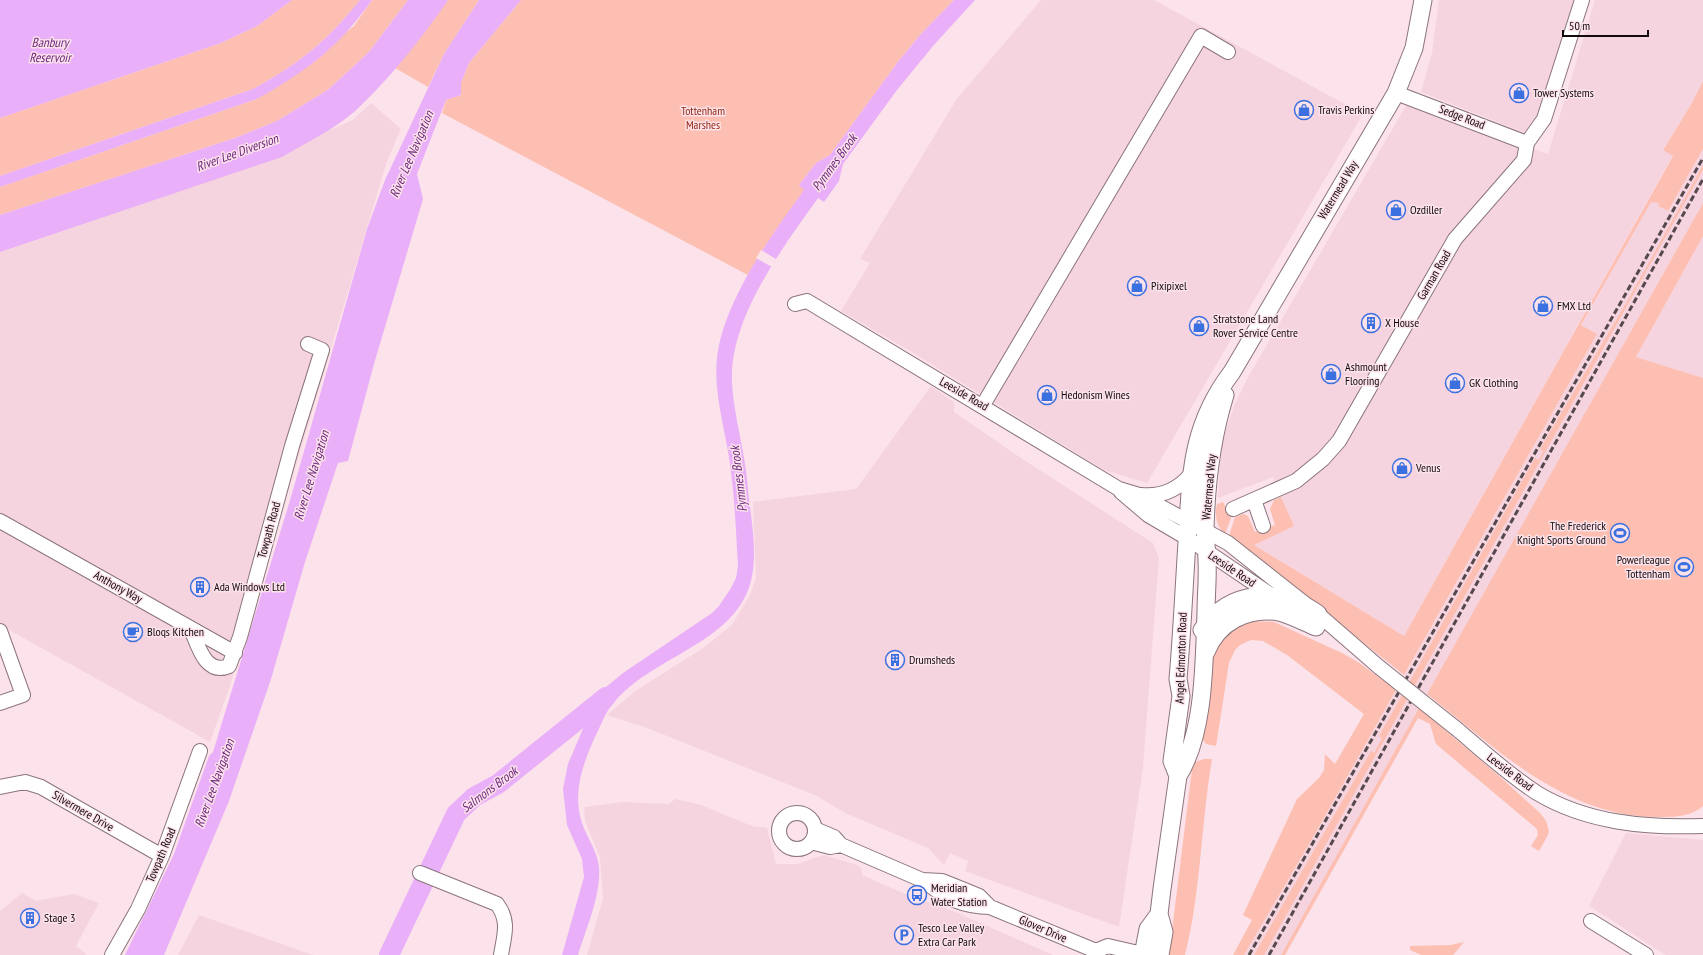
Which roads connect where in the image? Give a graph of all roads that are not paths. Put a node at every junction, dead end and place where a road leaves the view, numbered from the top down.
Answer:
1 (1423, 0) edge
2 (1582, 0) edge
3 (1228, 52) dead end
4 (1396, 92) junction
5 (1527, 143) junction
6 (801, 302) dead end
7 (308, 344) dead end
8 (1232, 372) junction
9 (983, 405) junction
10 (1191, 474) junction
11 (1119, 489) junction
12 (1139, 495) junction
13 (1254, 500) junction
14 (1233, 509) dead end
15 (0, 521) edge
16 (1188, 524) junction
17 (1263, 526) dead end
18 (1205, 532) junction
19 (1207, 552) junction
20 (1272, 595) junction
21 (1317, 620) junction
22 (1205, 625) junction
23 (191, 629) junction
24 (0, 631) edge
25 (235, 653) junction
26 (1203, 666) junction
27 (1181, 696) junction
28 (0, 704) edge
29 (200, 751) dead end
30 (1178, 776) junction
31 (0, 787) edge
32 (1703, 826) edge
33 (813, 836) dead end
34 (162, 856) junction
35 (424, 874) dead end
36 (1159, 914) junction
37 (1591, 921) dead end
38 (1097, 953) edge
39 (1144, 954) edge
40 (112, 955) edge
41 (501, 955) edge
42 (1160, 955) edge
43 (1646, 955) edge

1 - 4 main road, Watermead Way
2 - 5 street, Garman Road
3 - 9 street
4 - 5 street, Sedge Road
4 - 8 main road, Watermead Way
5 - 13 street, Garman Road
6 - 9 street, Leeside Road
7 - 25 street, Towpath Road
8 - 10 main road, Watermead Way
8 - 18 main road, Watermead Way
9 - 11 street, Leeside Road
10 - 12 street, Leeside Road
10 - 16 main road, Watermead Way
11 - 12 street, Leeside Road
11 - 16 street, Leeside Road
12 - 16 street, Leeside Road
13 - 14 street, Garman Road
13 - 17 street
15 - 23 street, Anthony Way
16 - 18 main road
16 - 18 main road
16 - 19 street, Leeside Road
16 - 27 main road, Angel Edmonton Road
18 - 19 main road, Watermead Way
18 - 20 street
18 - 21 street, Leeside Road
19 - 20 street, Leeside Road
19 - 22 main road, Angel Edmonton Road
20 - 21 main road
20 - 22 main road
21 - 26 main road
21 - 32 street, Leeside Road, bridge
22 - 26 main road, Angel Edmonton Road
22 - 27 main road
23 - 25 street, Anthony Way
23 - 25 street, Towpath Road
24 - 28 street
26 - 30 main road, Angel Edmonton Road
27 - 30 main road, Angel Edmonton Road
29 - 34 street, Towpath Road
30 - 36 main road, Angel Edmonton Road
31 - 34 street, Silvermere Drive
33 - 38 street, Glover Drive
34 - 40 street, Towpath Road
35 - 41 street
36 - 39 main road, Angel Edmonton Road
36 - 42 main road, Angel Edmonton Road
37 - 43 street
38 - 39 street, Glover Drive

